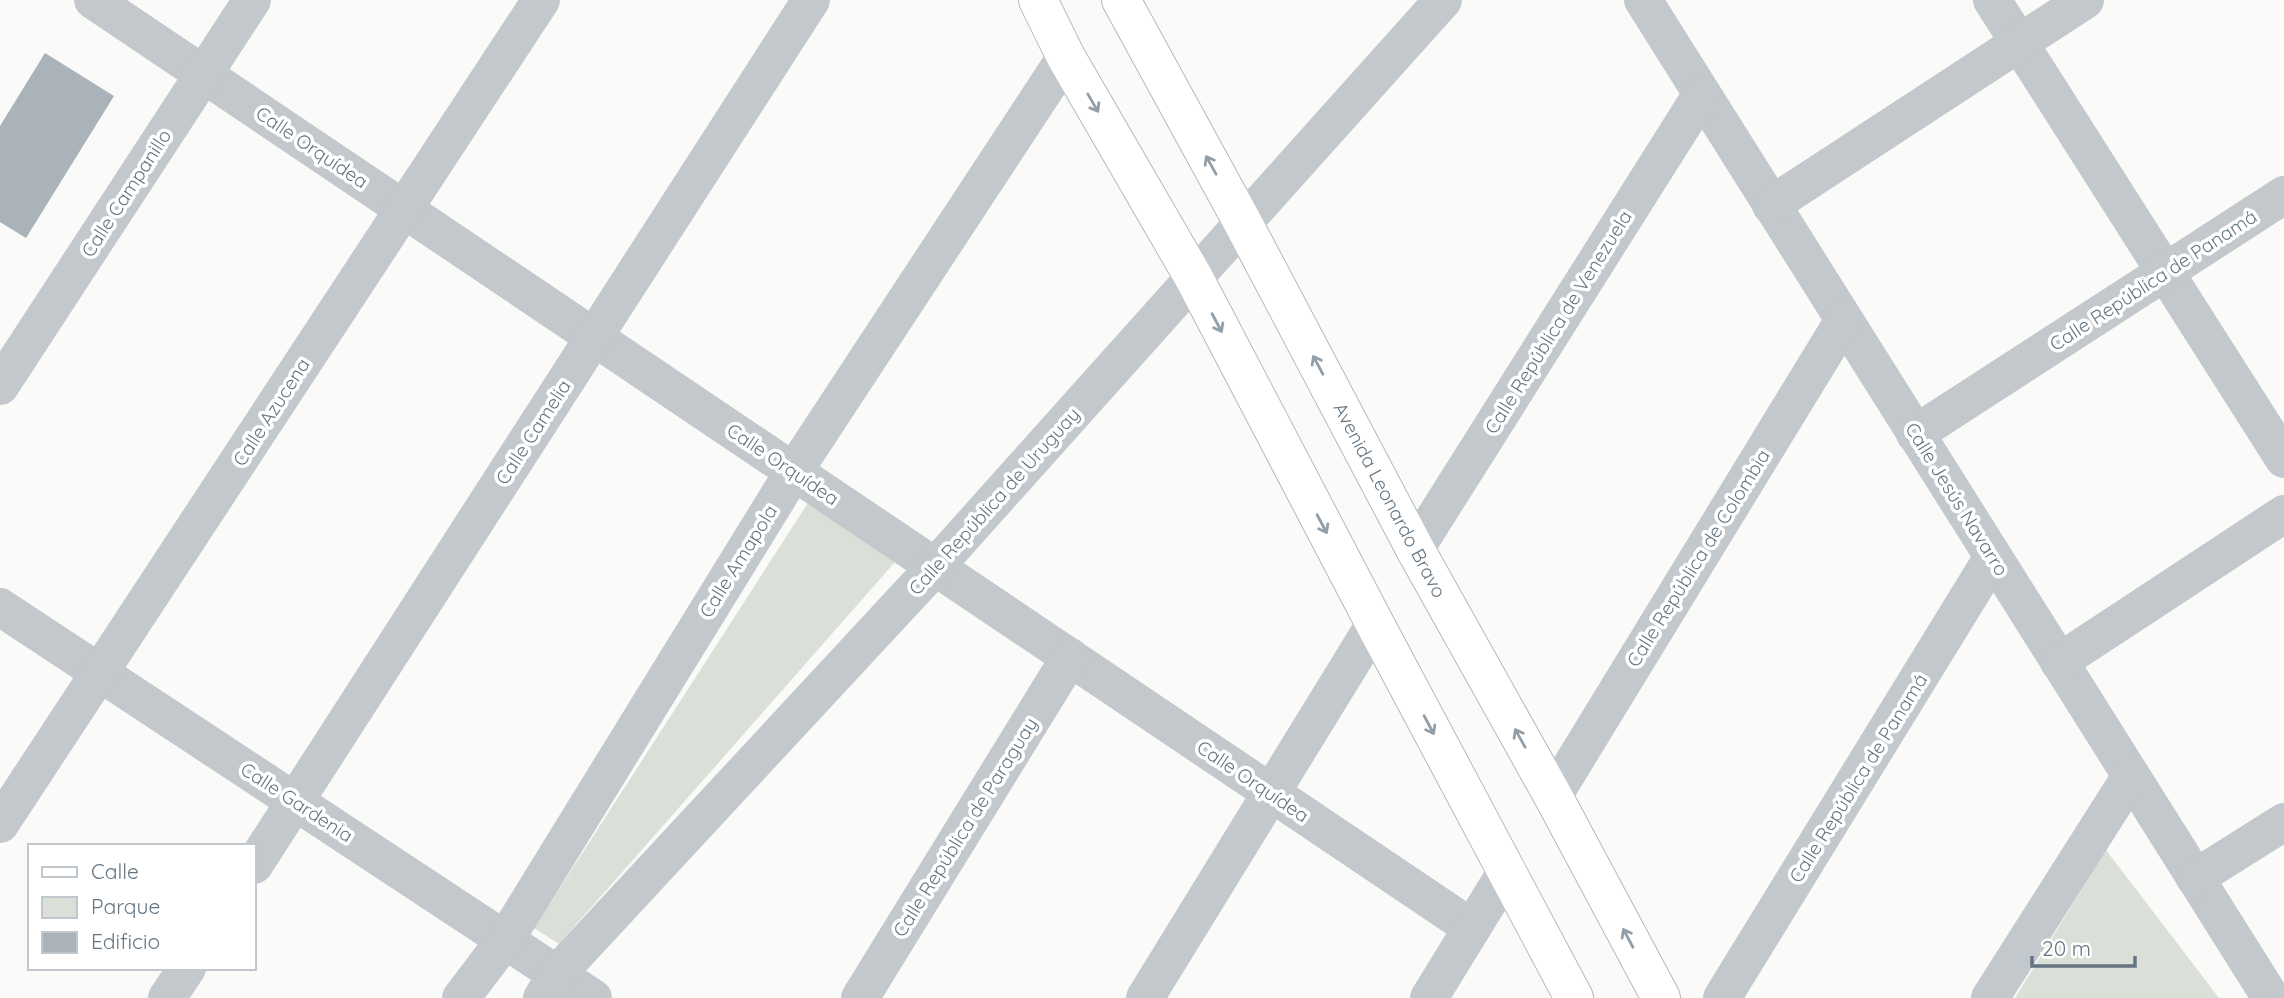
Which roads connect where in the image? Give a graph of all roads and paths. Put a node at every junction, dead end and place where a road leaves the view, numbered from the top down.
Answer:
1 (93, 0) edge
2 (252, 0) edge
3 (541, 0) edge
4 (811, 0) edge
5 (1038, 0) edge
6 (1121, 0) edge
7 (1443, 0) edge
8 (1643, 0) edge
9 (1992, 0) edge
10 (2085, 0) edge
11 (2019, 43) junction
12 (1066, 57) junction
13 (204, 74) junction
14 (1702, 94) junction
15 (2284, 195) edge
16 (1771, 205) junction
17 (404, 209) junction
18 (1243, 223) junction
19 (2165, 272) junction
20 (1194, 278) junction
21 (1844, 320) junction
22 (594, 337) junction
23 (0, 386) edge
24 (1915, 434) junction
25 (2284, 458) edge
26 (794, 471) junction
27 (2284, 514) edge
28 (1415, 549) junction
29 (1993, 557) junction
30 (934, 568) junction
31 (0, 607) edge
32 (1375, 625) junction
33 (1069, 657) junction
34 (2059, 662) junction
35 (100, 673) junction
36 (2131, 776) junction
37 (1272, 793) junction
38 (1553, 796) junction
39 (295, 801) junction
40 (2284, 822) edge
41 (0, 824) edge
42 (256, 862) edge
43 (1507, 871) junction
44 (2195, 878) junction
45 (1472, 928) junction
46 (505, 940) junction
47 (186, 970) edge
48 (550, 986) edge
49 (167, 998) edge
50 (461, 998) edge
51 (593, 998) edge
52 (860, 998) edge
53 (1145, 998) edge
54 (1429, 998) edge
55 (1574, 998) edge
56 (1661, 998) edge
57 (1722, 998) edge
58 (1990, 998) edge
59 (2270, 998) edge

1 - 13 street, Calle Orquídea
2 - 13 street, Calle Campanillo
3 - 17 street, Calle Azucena
4 - 22 street, Calle Camelia
5 - 12 street
18 -> 6 street, Avenida Leonardo Bravo
7 - 18 street, Calle República de Uruguay
8 - 14 street, Calle Jesús Navarro
9 - 11 street
10 - 11 street
11 - 16 street
11 - 19 street
12 -> 20 street
12 - 26 street, Calle Amapola
13 - 17 street, Calle Orquídea
13 - 23 street, Calle Campanillo
14 - 16 street, Calle Jesús Navarro
14 - 28 street, Calle República de Venezuela
15 - 19 street, Calle República de Panamá
16 - 21 street, Calle Jesús Navarro
17 - 22 street, Calle Orquídea
17 - 35 street, Calle Azucena
18 - 20 street, Calle República de Uruguay
28 -> 18 street, Avenida Leonardo Bravo
19 - 24 street, Calle República de Panamá
19 - 25 street
20 - 30 street, Calle República de Uruguay
20 -> 32 street
21 - 24 street, Calle Jesús Navarro
21 - 38 street, Calle República de Colombia
22 - 26 street, Calle Orquídea
22 - 39 street, Calle Camelia
24 - 29 street, Calle Jesús Navarro
26 - 30 street, Calle Orquídea
26 - 46 street, Calle Amapola
27 - 34 street
38 -> 28 street, Avenida Leonardo Bravo
29 - 34 street, Calle Jesús Navarro
29 - 57 street, Calle República de Panamá
30 - 33 street, Calle Orquídea
30 - 48 street, Calle República de Uruguay
31 - 35 street, Calle Gardenia
32 - 37 street
32 -> 43 street
33 - 37 street, Calle Orquídea
33 - 52 street, Calle República de Paraguay
34 - 36 street, Calle Jesús Navarro
35 - 39 street, Calle Gardenia
35 - 41 street, Calle Azucena
36 - 44 street, Calle Jesús Navarro
36 - 58 street
37 - 45 street, Calle Orquídea
37 - 53 street
56 -> 38 street, Avenida Leonardo Bravo
39 - 42 street, Calle Camelia
39 - 46 street, Calle Gardenia
40 - 44 street
43 - 45 street
43 - 55 street
44 - 59 street, Calle Jesús Navarro
45 - 54 street
46 - 48 street, Calle Gardenia
46 - 50 street, Calle Amapola
47 - 49 street
48 - 51 street, Calle Gardenia

